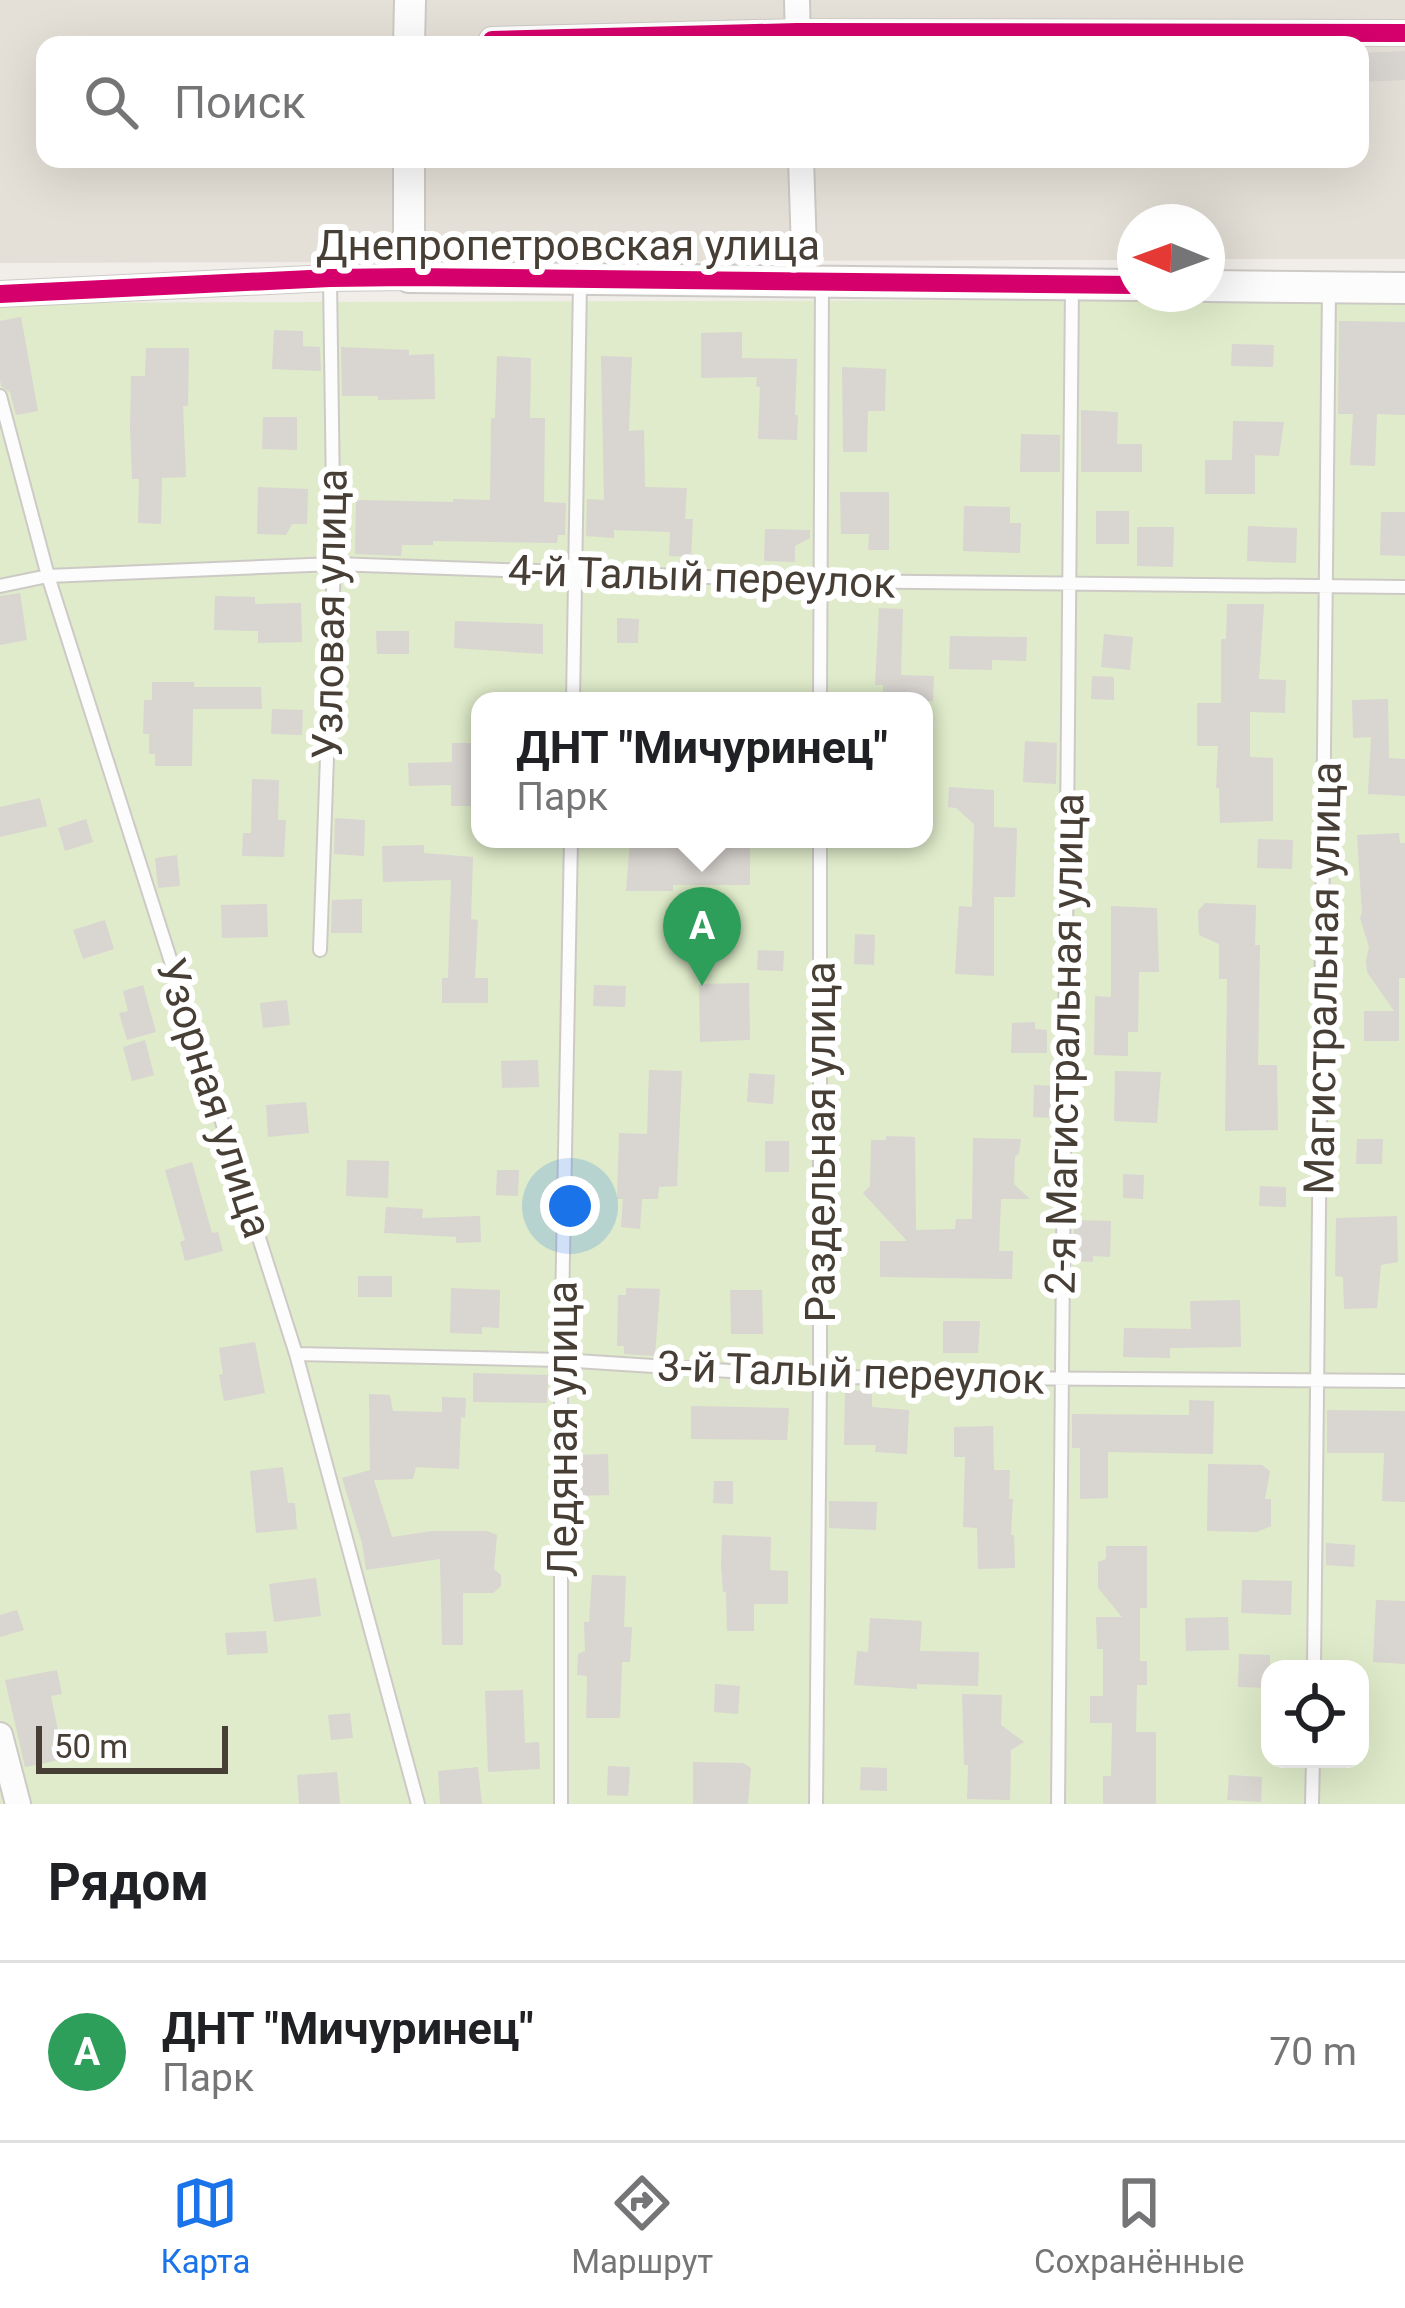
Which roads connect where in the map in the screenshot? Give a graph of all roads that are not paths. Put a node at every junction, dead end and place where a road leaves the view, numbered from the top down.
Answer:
1 (410, 0) edge
2 (797, 0) edge
3 (1405, 33) edge
4 (410, 36) edge
5 (797, 36) edge
6 (1101, 36) edge
7 (409, 168) edge
8 (802, 168) edge
9 (409, 277) junction
10 (330, 278) junction
11 (580, 278) junction
12 (814, 282) junction
13 (1072, 284) junction
14 (1117, 284) edge
15 (1225, 286) edge
16 (1329, 287) junction
17 (1405, 288) edge
18 (0, 294) edge
19 (0, 395) edge
20 (334, 564) junction
21 (576, 574) junction
22 (48, 576) junction
23 (820, 581) junction
24 (1069, 582) junction
25 (1326, 584) junction
26 (0, 586) edge
27 (1405, 587) edge
28 (573, 692) edge
29 (820, 692) edge
30 (571, 848) edge
31 (820, 848) edge
32 (320, 950) dead end
33 (296, 1354) junction
34 (561, 1360) junction
35 (820, 1377) junction
36 (1061, 1380) junction
37 (1405, 1381) edge
38 (1318, 1382) junction
39 (1314, 1660) edge
40 (0, 1735) edge
41 (1312, 1768) edge
42 (18, 1804) edge
43 (418, 1804) edge
44 (561, 1804) edge
45 (816, 1804) edge
46 (1058, 1804) edge
47 (1312, 1804) edge

1 - 4 street
2 - 5 street
3 - 6 street
7 - 9 street
8 - 12 street
9 - 10 street, Днепропетровская улица
9 - 11 street, Днепропетровская улица
10 - 18 street, Днепропетровская улица
10 - 20 lane, Узловая улица
11 - 12 street, Днепропетровская улица
11 - 21 lane
12 - 13 street, Днепропетровская улица
12 - 23 lane
13 - 14 street, Днепропетровская улица
13 - 24 lane, 2-я Магистральная улица
15 - 16 street
16 - 17 street
16 - 25 lane, Магистральная улица
19 - 22 lane, Узорная улица
20 - 21 lane, 4-й Талый переулок
20 - 22 lane, 4-й Талый переулок
20 - 32 lane, Узловая улица
21 - 23 lane, 4-й Талый переулок
21 - 28 lane
22 - 26 lane, 4-й Талый переулок
22 - 33 lane, Узорная улица
23 - 24 lane, 4-й Талый переулок
23 - 29 lane
24 - 25 lane, 4-й Талый переулок
24 - 36 lane, 2-я Магистральная улица
25 - 27 lane, 4-й Талый переулок
25 - 38 lane, Магистральная улица
30 - 34 lane, Ледяная улица
31 - 35 lane, Раздельная улица
33 - 34 lane, 3-й Талый переулок
33 - 43 lane, Узорная улица
34 - 35 lane, 3-й Талый переулок
34 - 44 lane, Ледяная улица
35 - 36 lane, 3-й Талый переулок
35 - 45 lane, Раздельная улица
36 - 38 lane, 3-й Талый переулок
36 - 46 lane, 2-я Магистральная улица
37 - 38 lane, 3-й Талый переулок
38 - 39 lane, Магистральная улица
40 - 42 street
41 - 47 lane

